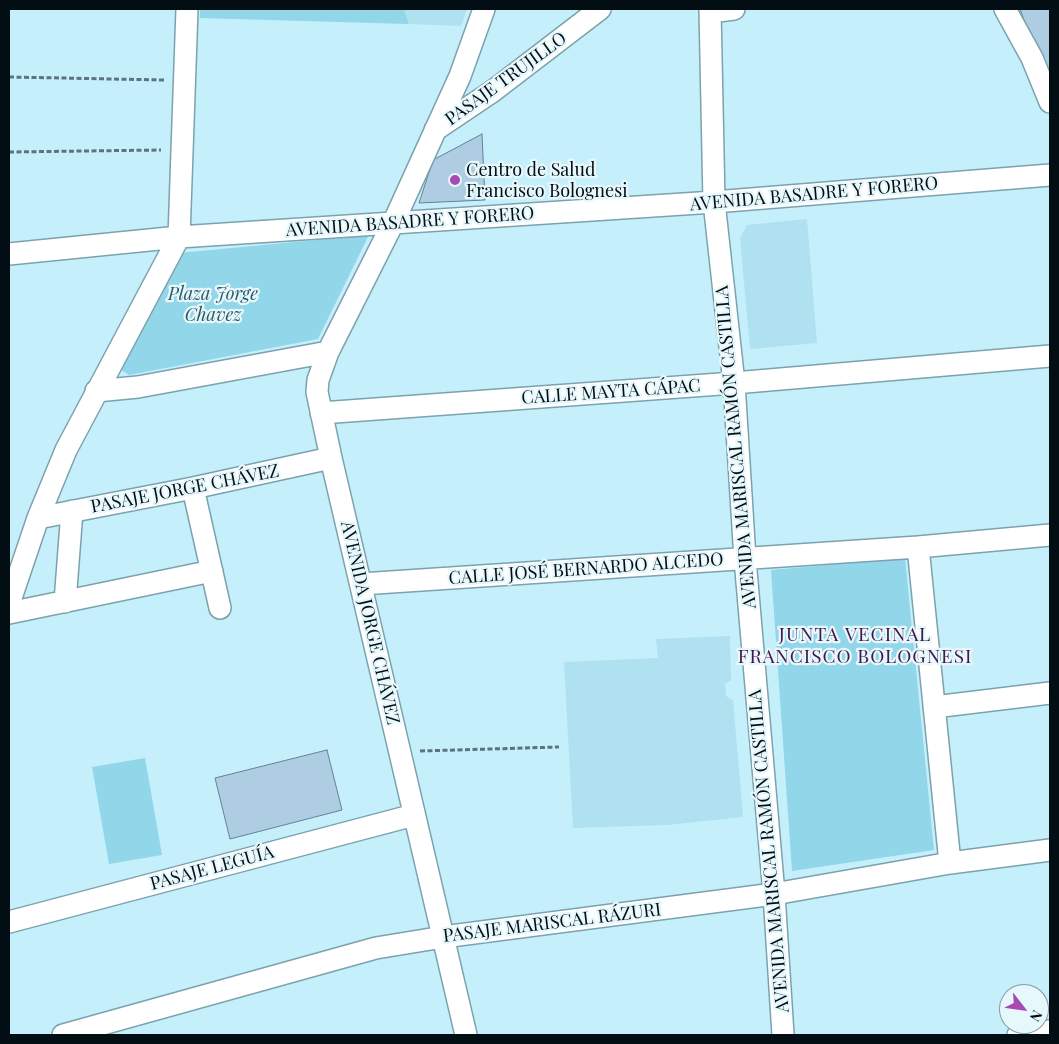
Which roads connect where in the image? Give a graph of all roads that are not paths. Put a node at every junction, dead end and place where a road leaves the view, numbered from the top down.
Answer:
1 (187, 9) edge
2 (484, 9) edge
3 (600, 9) edge
4 (734, 9) edge
5 (1005, 9) edge
6 (710, 10) edge
7 (1050, 102) edge
8 (435, 130) junction
9 (1050, 175) edge
10 (714, 202) junction
11 (393, 224) junction
12 (179, 237) junction
13 (9, 254) edge
14 (328, 352) junction
15 (1050, 356) edge
16 (734, 383) junction
17 (96, 392) junction
18 (321, 413) junction
19 (331, 458) junction
20 (193, 488) junction
21 (72, 511) junction
22 (38, 518) junction
23 (1050, 535) edge
24 (918, 547) junction
25 (745, 558) junction
26 (212, 571) junction
27 (361, 584) junction
28 (65, 602) junction
29 (9, 604) edge
30 (220, 608) dead end
31 (9, 613) edge
32 (1050, 693) edge
33 (934, 707) junction
34 (414, 815) junction
35 (1050, 850) edge
36 (950, 863) junction
37 (774, 894) junction
38 (9, 922) edge
39 (443, 937) junction
40 (1050, 1031) edge
41 (63, 1035) edge
42 (466, 1035) edge
43 (783, 1035) edge
44 (1018, 1035) edge

1 - 12 street
2 - 8 street, AVENIDA JORGE CHÁVEZ
3 - 8 street, PASAJE TRUJILLO
4 - 6 street
5 - 7 street
6 - 10 street, AVENIDA MARISCAL RAMÓN CASTILLA
8 - 11 street, AVENIDA JORGE CHÁVEZ
9 - 10 street, AVENIDA BASADRE Y FORERO
10 - 11 street, AVENIDA BASADRE Y FORERO
10 - 16 street, AVENIDA MARISCAL RAMÓN CASTILLA
11 - 12 street, AVENIDA BASADRE Y FORERO
11 - 14 street, AVENIDA JORGE CHÁVEZ
12 - 13 street, AVENIDA BASADRE Y FORERO
12 - 17 street
14 - 17 street
14 - 18 street, AVENIDA JORGE CHÁVEZ
15 - 16 street, CALLE MAYTA CÁPAC
16 - 18 street, CALLE MAYTA CÁPAC
16 - 25 street, AVENIDA MARISCAL RAMÓN CASTILLA
17 - 22 street
18 - 19 street, AVENIDA JORGE CHÁVEZ
19 - 20 street, PASAJE JORGE CHÁVEZ
19 - 27 street, AVENIDA JORGE CHÁVEZ
20 - 21 street, PASAJE JORGE CHÁVEZ
20 - 26 street
21 - 22 street, PASAJE JORGE CHÁVEZ
21 - 28 street
22 - 29 street
23 - 24 street, CALLE JOSÉ BERNARDO ALCEDO
24 - 25 street, CALLE JOSÉ BERNARDO ALCEDO
24 - 33 street
25 - 27 street, CALLE JOSÉ BERNARDO ALCEDO
25 - 37 street, AVENIDA MARISCAL RAMÓN CASTILLA
26 - 28 street
26 - 30 street
27 - 34 street, AVENIDA JORGE CHÁVEZ
28 - 31 street
32 - 33 street
33 - 36 street
34 - 38 street, PASAJE LEGUÍA
34 - 39 street, AVENIDA JORGE CHÁVEZ
35 - 36 street, PASAJE MARISCAL RÁZURI
36 - 37 street, PASAJE MARISCAL RÁZURI
37 - 39 street, PASAJE MARISCAL RÁZURI
37 - 43 street, AVENIDA MARISCAL RAMÓN CASTILLA
39 - 41 street, PASAJE MARISCAL RÁZURI
39 - 42 street, AVENIDA JORGE CHÁVEZ
40 - 44 street

